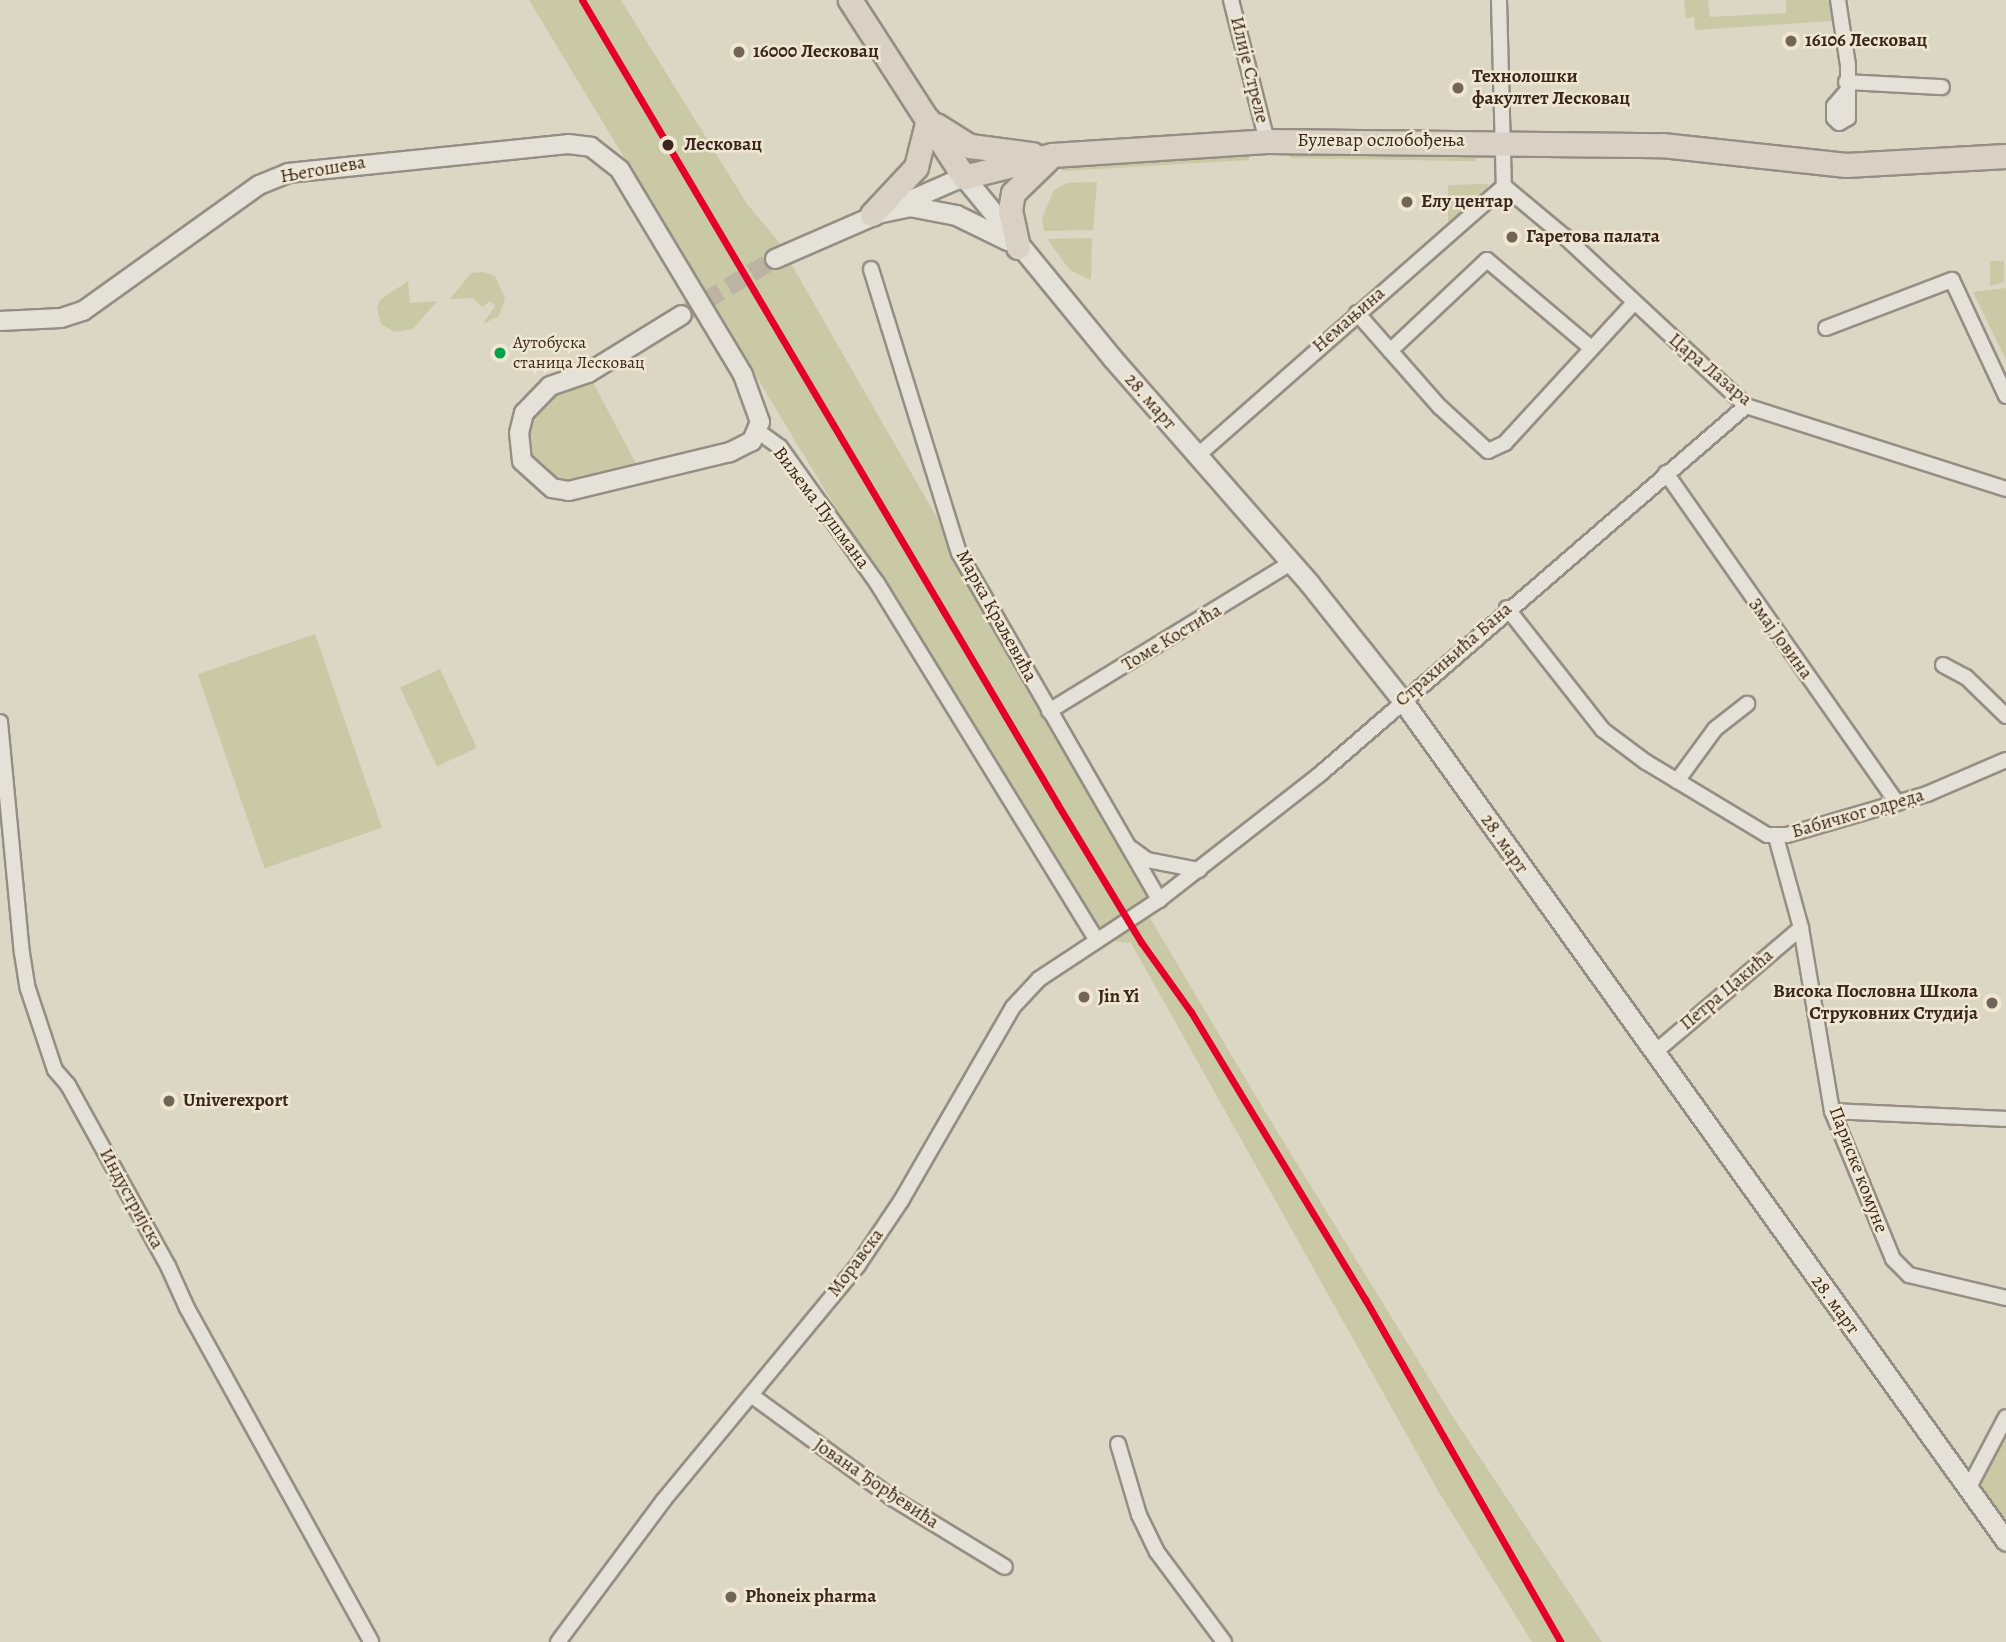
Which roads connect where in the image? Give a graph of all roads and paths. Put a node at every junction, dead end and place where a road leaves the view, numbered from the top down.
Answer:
1 (850, 0) edge
2 (1231, 0) edge
3 (1499, 0) edge
4 (1838, 0) edge
5 (1942, 87) dead end
6 (928, 119) junction
7 (1502, 140) junction
8 (1267, 141) junction
9 (1052, 155) junction
10 (2006, 156) edge
11 (964, 177) junction
12 (1504, 186) junction
13 (872, 214) junction
14 (1018, 247) junction
15 (775, 260) tunnel mouth
16 (872, 269) dead end
17 (1633, 304) junction
18 (1356, 313) junction
19 (682, 314) tunnel mouth
20 (0, 321) edge
21 (1826, 328) dead end
22 (1590, 347) junction
23 (1390, 351) junction
24 (2006, 396) edge
25 (1746, 405) junction
26 (759, 432) junction
27 (1197, 456) junction
28 (1666, 473) junction
29 (2006, 489) edge
30 (1292, 562) junction
31 (1507, 608) junction
32 (1943, 665) dead end
33 (1402, 700) junction
34 (1747, 704) dead end
35 (1049, 711) junction
36 (2006, 716) edge
37 (0, 722) edge
38 (2006, 760) edge
39 (1677, 781) junction
40 (1897, 803) junction
41 (1776, 837) junction
42 (1129, 847) junction
43 (1199, 870) junction
44 (1159, 900) junction
45 (1801, 928) junction
46 (1096, 939) junction
47 (1654, 1053) junction
48 (1832, 1111) junction
49 (2006, 1119) edge
50 (2006, 1298) edge
51 (751, 1395) junction
52 (2006, 1417) edge
53 (1118, 1444) dead end
54 (1968, 1489) junction
55 (2006, 1541) edge
56 (1004, 1567) dead end
57 (371, 1642) edge
58 (558, 1642) edge
59 (1224, 1642) edge

1 - 6 main road
2 - 8 street, Илије Стреле
3 - 7 street
4 - 5 street
6 - 9 main road
6 - 11 main road
6 - 13 main road
7 - 8 main road, Булевар ослобођења
7 - 10 main road, Булевар ослобођења
7 - 12 street
8 - 9 main road, Булевар ослобођења
9 - 11 main road, Булевар ослобођења
9 - 14 main road
11 - 13 street, Булевар ослобођења
11 - 14 main road, 28. март
12 - 17 street, Цара Лазара
12 - 18 street, Немањина
13 - 14 main road
13 - 15 street, Булевар ослобођења
14 - 27 main road, 28. март
16 - 35 street, Марка Краљевића
17 - 22 street
17 - 25 street, Цара Лазара
18 - 23 street
18 - 27 street, Немањина
19 - 26 street, Виљема Пушмана
20 - 26 street, Његошева
21 - 24 street
22 - 23 street
22 - 23 street
25 - 28 street, Страхињића Бана
25 - 29 street, Цара Лазара
26 - 46 street, Виљема Пушмана
27 - 30 main road, 28. март
28 - 31 street, Страхињића Бана
28 - 40 street, Змај Јовина
30 - 33 main road, 28. март
30 - 35 street, Томе Костића
31 - 33 street, Страхињића Бана
31 - 39 street, Бабичког одреда
32 - 36 street
33 - 43 street, Страхињића Бана
33 - 47 main road, 28. март
34 - 39 street
35 - 42 street, Марка Краљевића
37 - 57 street, Индустријска
38 - 40 street, Бабичког одреда
39 - 41 street, Бабичког одреда
40 - 41 street, Бабичког одреда
41 - 45 street, Париске комуне
42 - 43 street
42 - 44 street, Марка Краљевића
43 - 44 street, Страхињића Бана
44 - 46 street, Моравска
45 - 47 street, Петра Цакића
45 - 48 street, Париске комуне
46 - 51 street, Моравска
47 - 54 main road, 28. март
48 - 49 street
48 - 50 street, Париске комуне
51 - 56 street, Јована Ђорђевића
51 - 58 street, Моравска
52 - 54 street
53 - 59 street
54 - 55 main road, 28. март

